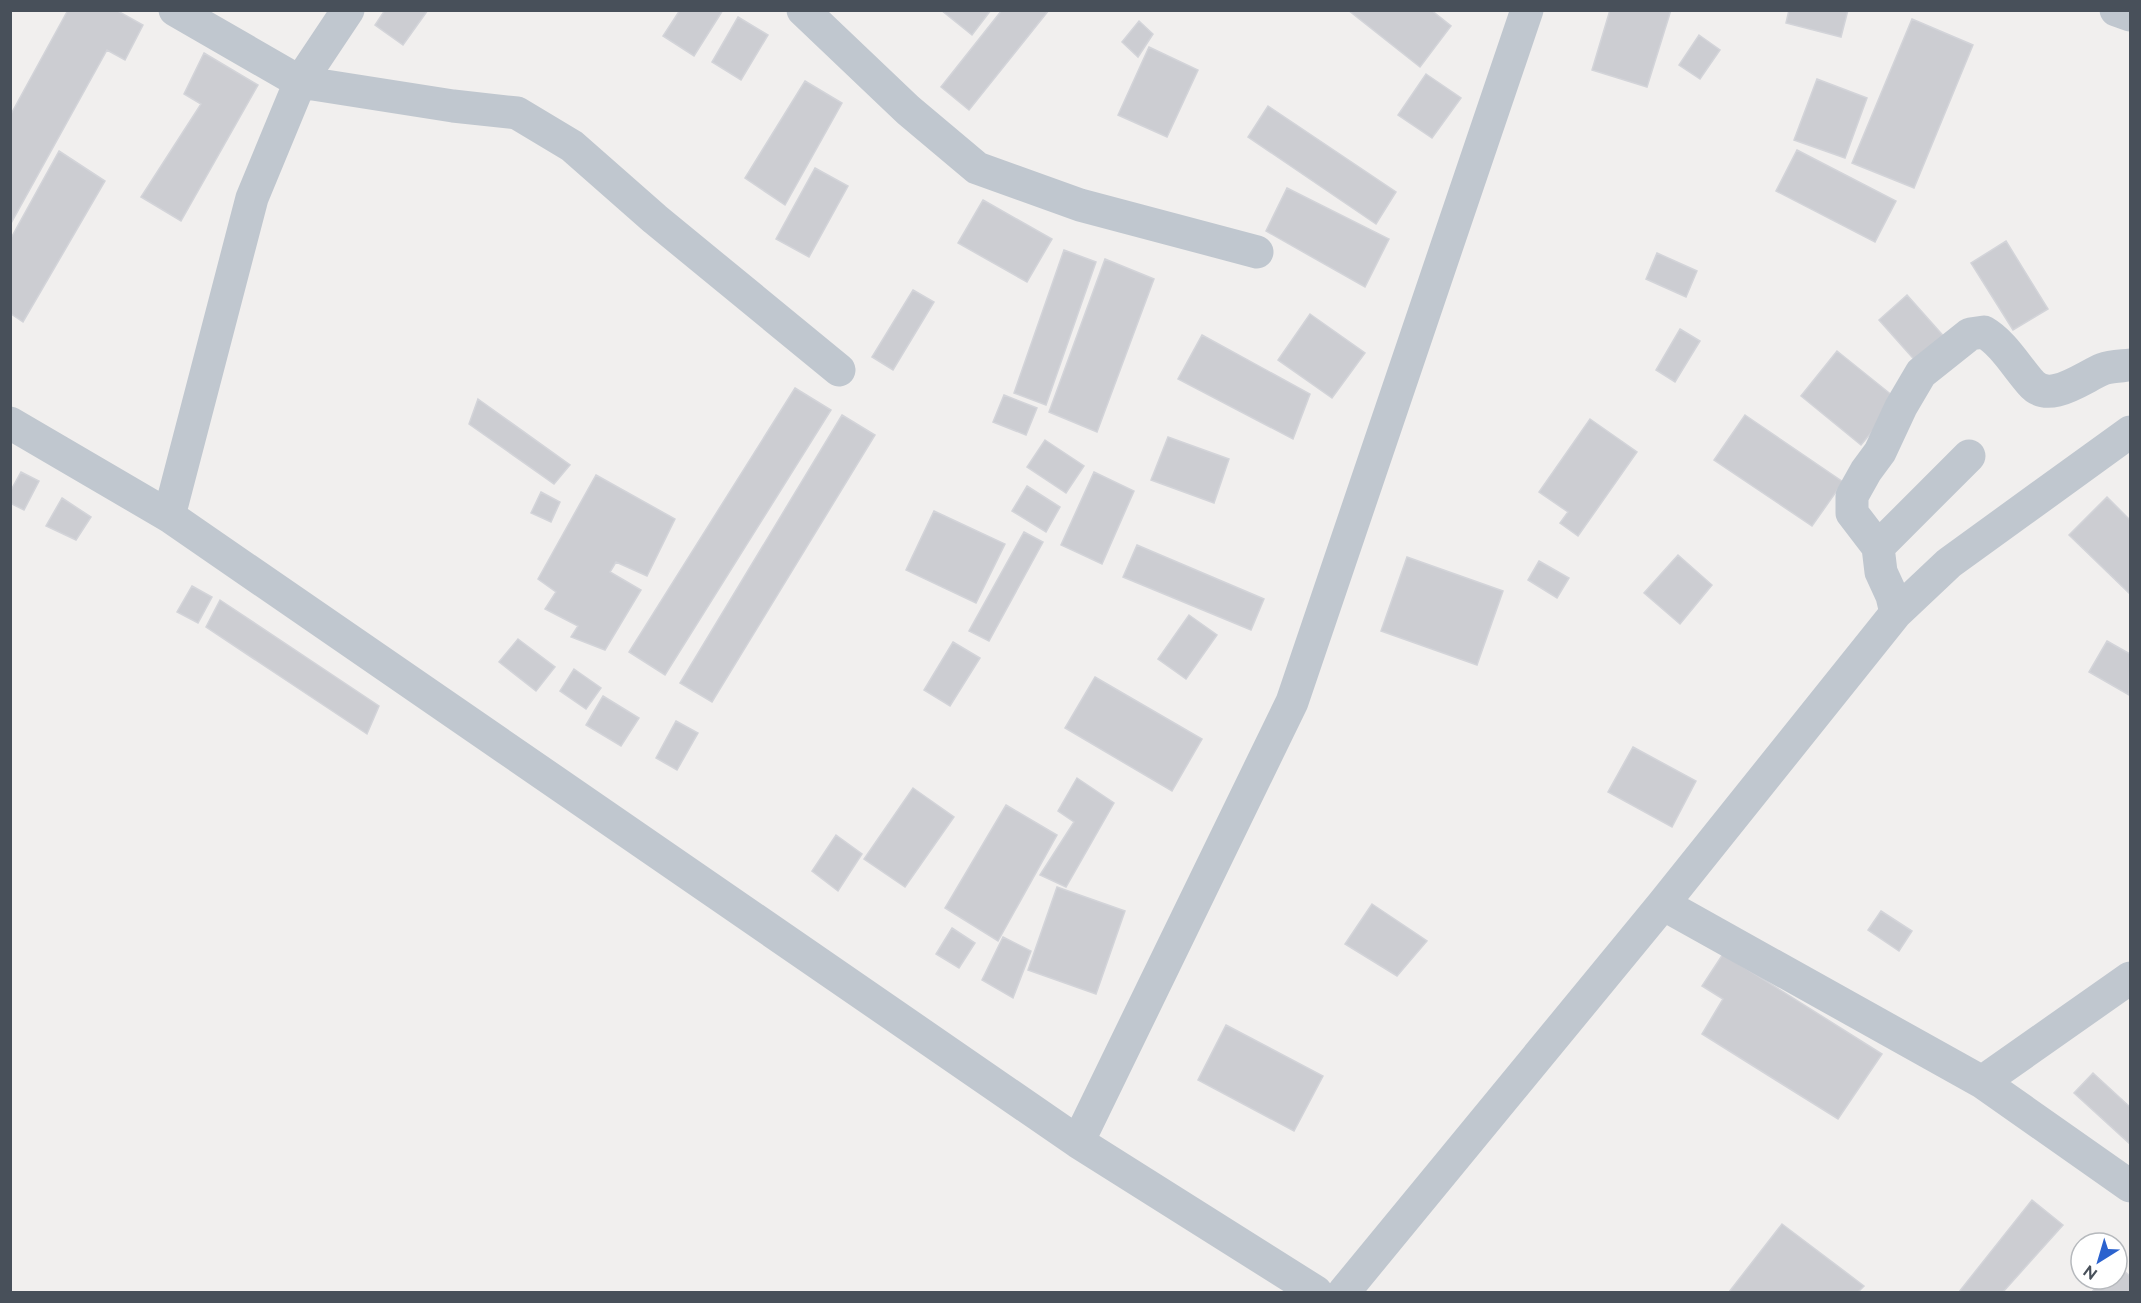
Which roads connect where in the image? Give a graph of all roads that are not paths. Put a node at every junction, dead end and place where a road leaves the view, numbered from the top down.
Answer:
1 (175, 10) edge
2 (348, 10) edge
3 (803, 10) edge
4 (1527, 10) edge
5 (2116, 10) edge
6 (2130, 15) edge
7 (300, 82) junction
8 (1257, 252) dead end
9 (2130, 365) edge
10 (839, 370) dead end
11 (10, 423) edge
12 (2130, 432) edge
13 (1969, 456) dead end
14 (169, 516) junction
15 (1878, 547) junction
16 (1896, 613) junction
17 (1662, 904) junction
18 (2130, 978) edge
19 (1982, 1082) junction
20 (1078, 1142) junction
21 (2130, 1186) edge
22 (1316, 1293) edge
23 (1344, 1293) edge

1 - 7 street
2 - 7 street
3 - 8 street
4 - 20 street
5 - 6 street
7 - 10 street
7 - 14 street
9 - 15 street
11 - 14 street
12 - 16 street
13 - 15 street
14 - 20 street
15 - 16 street
16 - 17 street
17 - 19 street
17 - 23 street
18 - 19 street
19 - 21 street
20 - 22 street

